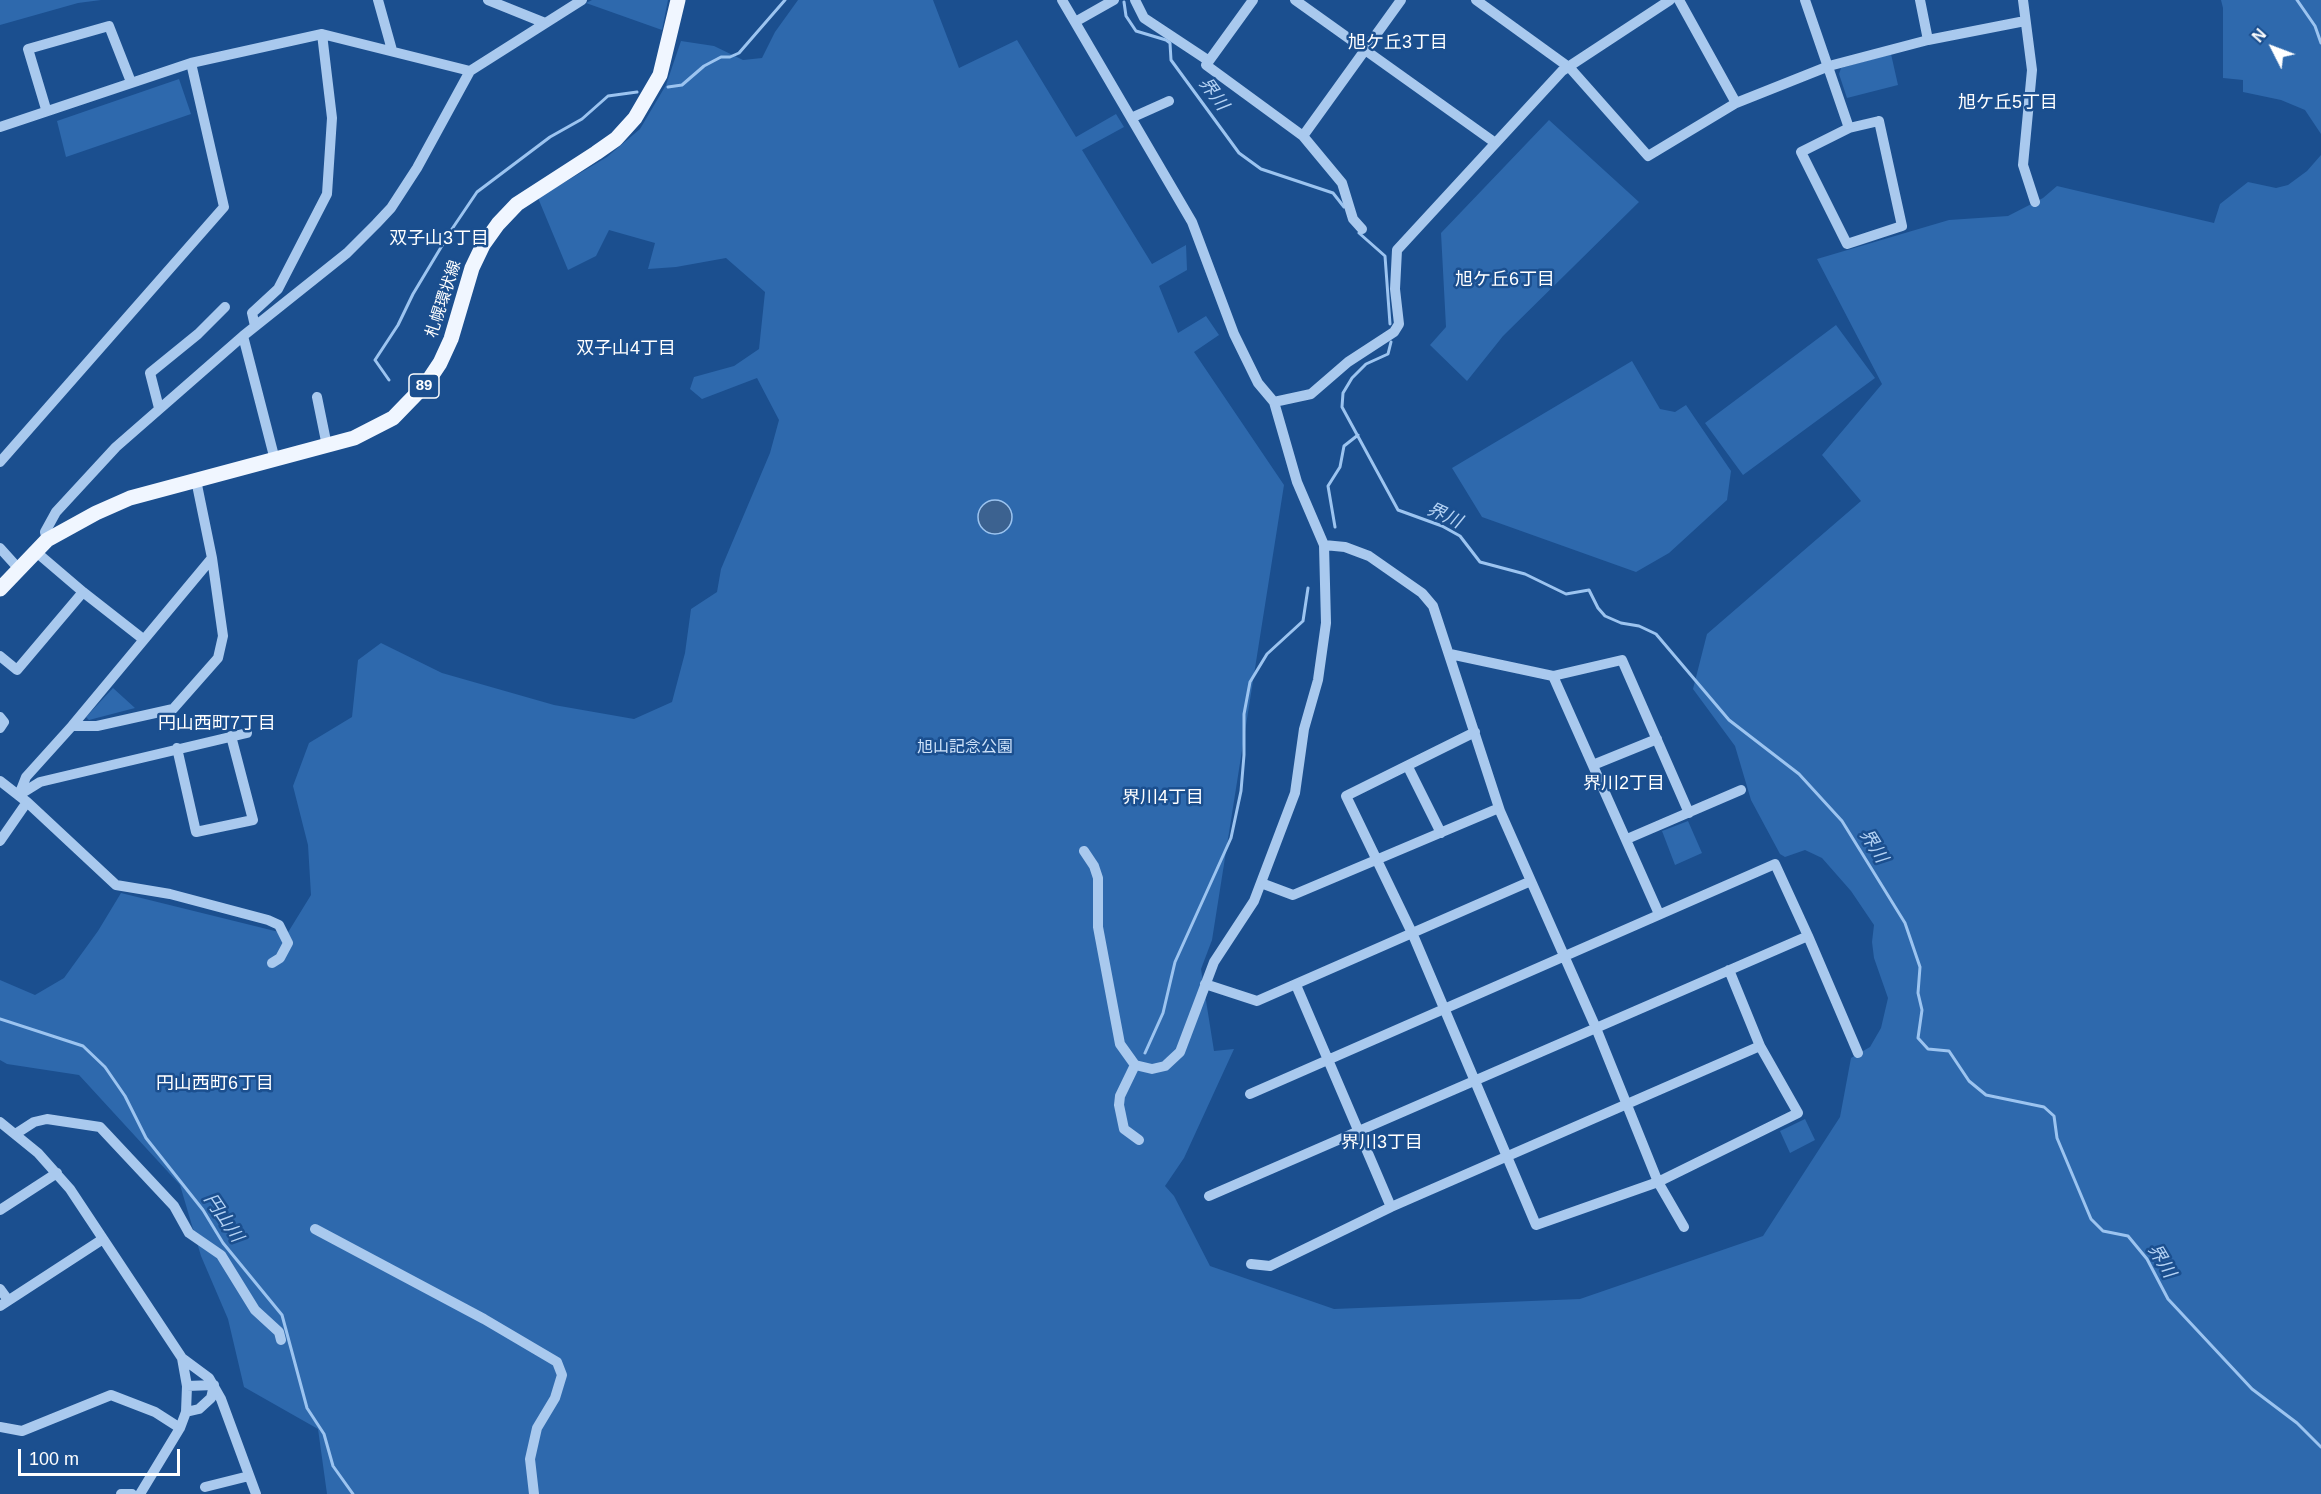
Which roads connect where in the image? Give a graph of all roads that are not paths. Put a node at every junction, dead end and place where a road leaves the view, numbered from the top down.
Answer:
1 (488, 0) edge
2 (582, 0) edge
3 (678, 0) edge
4 (1062, 0) edge
5 (1114, 0) edge
6 (1135, 0) edge
7 (1253, 0) edge
8 (1295, 0) edge
9 (1401, 0) edge
10 (1476, 0) edge
11 (1670, 0) edge
12 (1679, 0) edge
13 (1805, 0) edge
14 (1920, 0) edge
15 (2023, 0) edge
16 (378, 1) edge
17 (2025, 21) junction
18 (1075, 22) junction
19 (545, 23) junction
20 (322, 34) junction
21 (1928, 40) junction
22 (392, 50) junction
23 (1365, 50) junction
24 (1209, 61) junction
25 (191, 63) junction
26 (1829, 66) junction
27 (1570, 68) junction
28 (470, 71) junction
29 (131, 82) junction
30 (1169, 101) dead end
31 (1736, 104) junction
32 (46, 110) junction
33 (1131, 118) junction
34 (0, 127) edge
35 (1849, 128) junction
36 (1303, 136) junction
37 (1494, 142) junction
38 (2035, 202) dead end
39 (1362, 228) dead end
40 (225, 307) dead end
41 (255, 326) junction
42 (243, 336) junction
43 (317, 397) dead end
44 (1274, 402) junction
45 (159, 408) junction
46 (327, 446) junction
47 (275, 460) junction
48 (0, 462) edge
49 (196, 480) junction
50 (41, 545) junction
51 (1324, 545) junction
52 (0, 548) edge
53 (212, 558) junction
54 (18, 568) junction
55 (0, 589) edge
56 (83, 592) junction
57 (143, 639) junction
58 (1450, 654) junction
59 (0, 656) edge
60 (1553, 676) junction
61 (0, 717) edge
62 (72, 726) junction
63 (0, 728) edge
64 (1475, 732) junction
65 (247, 733) dead end
66 (231, 736) junction
67 (1657, 739) junction
68 (177, 748) junction
69 (1593, 765) junction
70 (1408, 767) junction
71 (0, 781) edge
72 (1741, 790) dead end
73 (23, 798) junction
74 (1499, 808) junction
75 (1689, 813) junction
76 (1441, 832) junction
77 (1627, 840) junction
78 (0, 841) edge
79 (1084, 851) dead end
80 (1379, 861) junction
81 (1531, 881) junction
82 (1261, 883) junction
83 (1659, 914) junction
84 (1413, 935) junction
85 (1808, 936) junction
86 (1563, 956) junction
87 (272, 963) dead end
88 (1729, 970) junction
89 (1204, 984) junction
90 (1296, 985) junction
91 (1444, 1008) junction
92 (1596, 1028) junction
93 (1760, 1046) junction
94 (1858, 1053) dead end
95 (1327, 1058) junction
96 (1135, 1065) junction
97 (1476, 1081) junction
98 (1250, 1094) dead end
99 (1625, 1104) junction
100 (0, 1122) edge
101 (1359, 1132) junction
102 (16, 1134) junction
103 (1139, 1140) dead end
104 (1506, 1156) junction
105 (57, 1173) junction
106 (1658, 1182) junction
107 (1209, 1196) dead end
108 (1391, 1207) junction
109 (0, 1210) edge
110 (1684, 1227) dead end
111 (315, 1230) dead end
112 (103, 1239) junction
113 (1251, 1264) dead end
114 (0, 1289) edge
115 (4, 1303) edge
116 (281, 1340) dead end
117 (182, 1358) junction
118 (214, 1385) junction
119 (187, 1386) junction
120 (186, 1413) junction
121 (0, 1427) edge
122 (180, 1428) junction
123 (249, 1476) junction
124 (205, 1487) dead end
125 (121, 1494) edge
126 (132, 1494) edge
127 (140, 1494) edge
128 (256, 1494) edge
129 (534, 1494) edge

1 - 19 street
2 - 19 street
3 - 46 main road, 札幌環状線 / 89
4 - 18 street
5 - 18 street
6 - 24 street
7 - 24 street
8 - 23 street
9 - 23 street
10 - 27 street
11 - 27 street
12 - 31 street
13 - 26 street
14 - 21 street
15 - 17 street
16 - 22 street
17 - 21 street
17 - 38 street
18 - 33 street
19 - 28 street
20 - 22 street
20 - 25 street
20 - 41 street
21 - 26 street
22 - 28 street
23 - 36 street
23 - 37 street
24 - 36 street
25 - 29 street
25 - 48 street
26 - 31 street
26 - 35 street
27 - 31 street
27 - 37 street
28 - 41 street
29 - 32 street
29 - 32 street
30 - 33 street
32 - 34 street
33 - 44 street
35 - 35 street
36 - 39 street
37 - 44 street
40 - 45 street
41 - 42 street
42 - 45 street
42 - 47 street
43 - 46 street
44 - 51 street
45 - 50 street
46 - 47 main road, 札幌環状線 / 89
47 - 49 main road, 札幌環状線 / 89
49 - 50 main road, 札幌環状線 / 89
49 - 53 street
50 - 54 main road, 札幌環状線 / 89
50 - 56 street
51 - 58 street
51 - 82 street
52 - 54 street
53 - 57 street
53 - 62 street
54 - 55 main road, 札幌環状線 / 89
56 - 57 street
56 - 59 street
57 - 62 street
58 - 60 street
58 - 64 street
60 - 67 street
60 - 69 street
61 - 63 street
62 - 73 street
64 - 70 street
64 - 74 street
65 - 66 street
66 - 68 street
66 - 68 street
67 - 69 street
67 - 75 street
68 - 73 street
69 - 77 street
70 - 76 street
70 - 80 street
71 - 73 street
72 - 75 street
73 - 78 street
73 - 87 street
74 - 76 street
74 - 81 street
75 - 77 street
76 - 80 street
77 - 83 street
79 - 96 street
80 - 82 street
80 - 84 street
81 - 84 street
81 - 86 street
82 - 89 street
83 - 85 street
83 - 86 street
84 - 90 street
84 - 91 street
85 - 88 street
85 - 94 street
86 - 91 street
86 - 92 street
88 - 92 street
88 - 93 street
89 - 90 street
89 - 96 street
90 - 95 street
91 - 95 street
91 - 97 street
92 - 97 street
92 - 99 street
93 - 99 street
93 - 106 street
95 - 98 street
95 - 101 street
96 - 103 street
97 - 101 street
97 - 104 street
99 - 104 street
99 - 106 street
100 - 102 street
101 - 107 street
101 - 108 street
102 - 105 street
102 - 116 street
104 - 106 street
104 - 108 street
105 - 109 street
105 - 112 street
106 - 110 street
108 - 113 street
111 - 129 street
112 - 115 street
112 - 117 street
114 - 115 street
117 - 118 street
117 - 119 street
118 - 119 street
118 - 120 street
118 - 123 street
119 - 120 street
120 - 122 street
121 - 122 street
122 - 127 street
123 - 124 street
123 - 128 street
125 - 126 street

